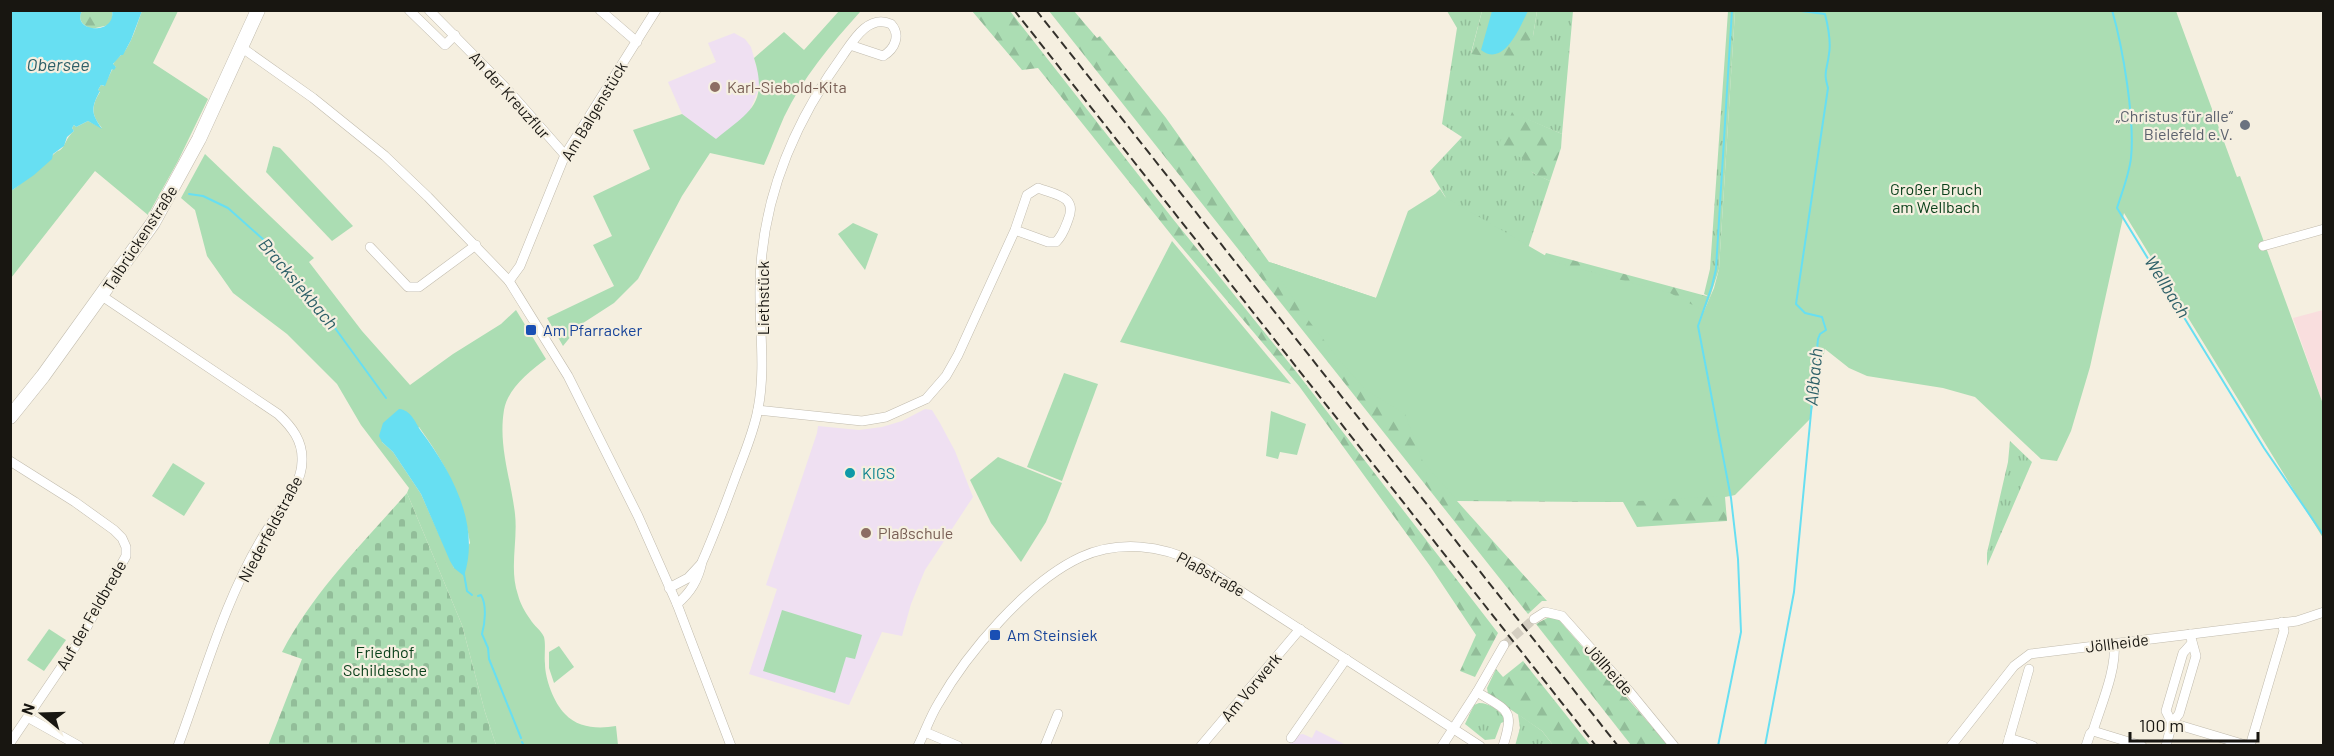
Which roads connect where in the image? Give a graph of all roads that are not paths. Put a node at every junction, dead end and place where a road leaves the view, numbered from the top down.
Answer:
1 (258, 10) edge
2 (409, 10) edge
3 (428, 10) edge
4 (600, 10) edge
5 (656, 10) edge
6 (418, 20) junction
7 (455, 35) junction
8 (637, 42) junction
9 (850, 45) junction
10 (241, 47) junction
11 (565, 155) junction
12 (2324, 229) edge
13 (1015, 230) junction
14 (476, 245) junction
15 (2263, 246) dead end
16 (369, 247) dead end
17 (509, 280) junction
18 (102, 296) junction
19 (758, 410) junction
20 (10, 417) edge
21 (10, 461) edge
22 (702, 562) junction
23 (669, 588) junction
24 (677, 604) junction
25 (2324, 612) edge
26 (1534, 619) tunnel mouth
27 (2282, 622) junction
28 (1300, 629) junction
29 (2191, 638) junction
30 (2114, 643) junction
31 (1504, 645) tunnel mouth
32 (1347, 659) junction
33 (2029, 669) dead end
34 (1477, 692) junction
35 (1058, 714) dead end
36 (29, 718) junction
37 (2172, 723) junction
38 (1455, 729) junction
39 (2093, 731) junction
40 (925, 732) junction
41 (1291, 738) dead end
42 (10, 742) edge
43 (2008, 742) edge
44 (79, 746) edge
45 (178, 746) edge
46 (731, 746) edge
47 (918, 746) edge
48 (958, 746) edge
49 (1045, 746) edge
50 (1201, 746) edge
51 (1442, 746) edge
52 (1480, 746) edge
53 (1503, 746) edge
54 (1674, 746) edge
55 (1951, 746) edge
56 (2033, 746) edge
57 (2086, 746) edge
58 (2142, 746) edge
59 (2166, 746) edge
60 (2250, 746) edge

1 - 10 main road, Talbrückenstraße
2 - 6 street
3 - 6 street, An der Kreuzflur
3 - 7 street, An der Kreuzflur
4 - 8 street
5 - 8 street, Am Balgenstück
6 - 7 street
7 - 11 street, An der Kreuzflur
8 - 11 street, Am Balgenstück
9 - 9 street, Liethstück
9 - 19 street, Liethstück
10 - 14 street
10 - 18 main road, Talbrückenstraße
11 - 17 street, Am Balgenstück
12 - 15 street
13 - 13 street
13 - 19 street
14 - 16 street
14 - 17 street
17 - 23 street
18 - 20 main road, Talbrückenstraße
18 - 45 street, Niederfeldstraße
19 - 22 street, Liethstück
21 - 36 street, Auf der Feldbrede
22 - 23 street, Liethstück
22 - 24 street, Liethstück
23 - 24 street
24 - 46 street
25 - 27 street, Jöllheide
26 - 54 street, Jöllheide
27 - 29 street, Jöllheide
27 - 60 street
28 - 32 street, Plaßstraße
28 - 40 street, Plaßstraße
28 - 50 street, Am Vorwerk
29 - 30 street, Jöllheide
29 - 37 street
30 - 39 street
30 - 55 street, Jöllheide
31 - 34 street
32 - 38 street, Plaßstraße
32 - 41 street
33 - 43 street
34 - 38 street
34 - 53 street
35 - 49 street
36 - 42 street, Auf der Feldbrede
36 - 44 street
37 - 59 street
37 - 60 street
38 - 51 street
38 - 52 street, Plaßstraße
39 - 57 street
39 - 58 street
40 - 47 street, Plaßstraße
40 - 48 street
43 - 56 street

